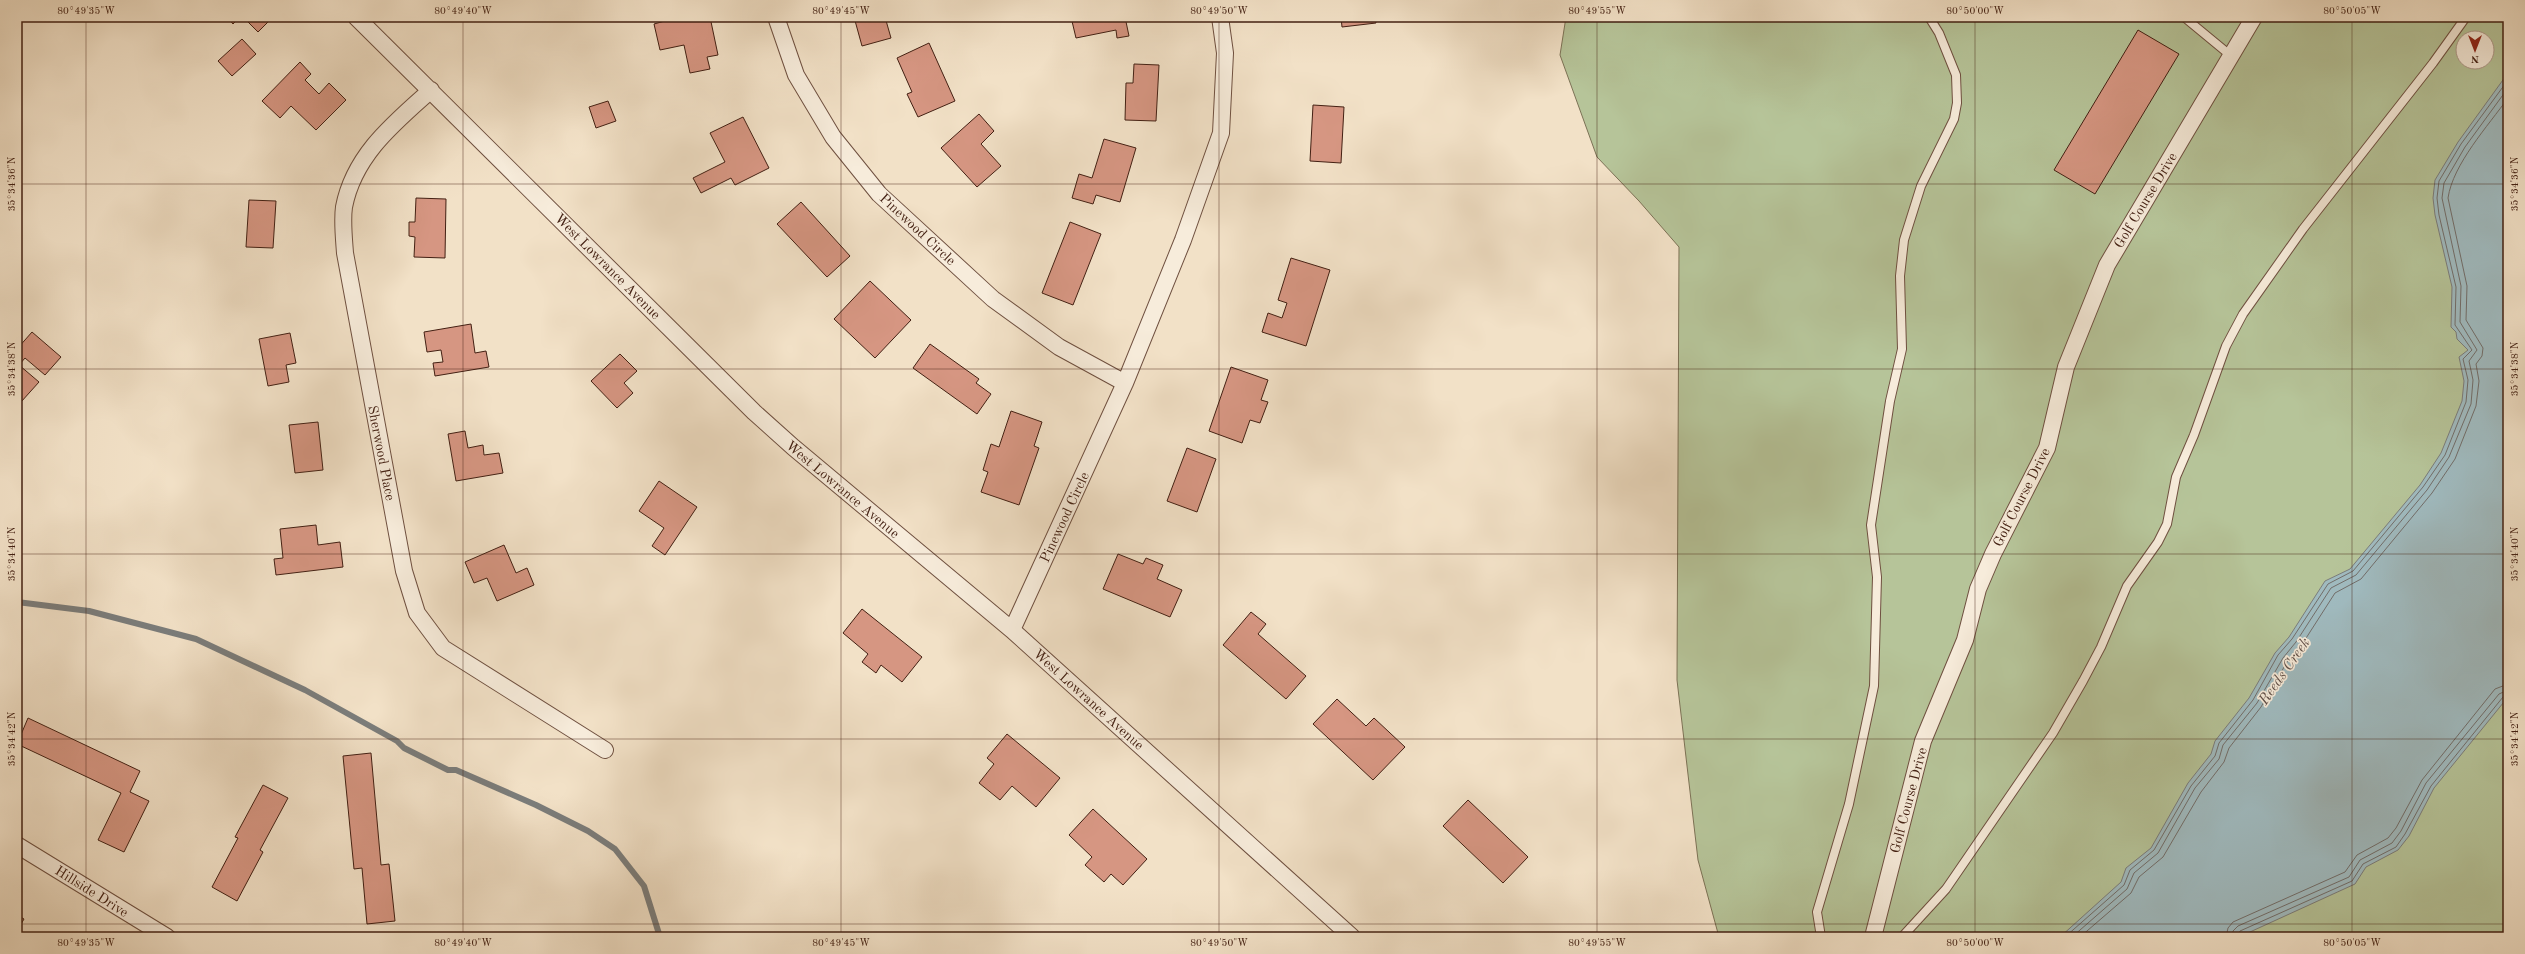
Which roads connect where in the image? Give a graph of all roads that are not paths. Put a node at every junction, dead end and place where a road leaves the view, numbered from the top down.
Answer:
1 (356, 17) edge
2 (776, 17) edge
3 (1220, 17) edge
4 (1929, 17) edge
5 (2184, 17) edge
6 (2254, 17) edge
7 (2466, 17) edge
8 (2230, 55) junction
9 (431, 90) junction
10 (1125, 382) junction
11 (1012, 630) junction
12 (605, 750) dead end
13 (17, 845) edge
14 (166, 937) edge
15 (1352, 937) edge
16 (1821, 937) edge
17 (1873, 937) edge
18 (1902, 937) edge

1 - 9 street, West Lowrance Avenue
2 - 10 street, Pinewood Circle
3 - 10 street, Pinewood Circle
4 - 16 lane
5 - 8 lane
6 - 8 street, Golf Course Drive
7 - 18 lane
8 - 17 street, Golf Course Drive
9 - 11 street, West Lowrance Avenue
9 - 12 street, Sherwood Place
10 - 11 street, Pinewood Circle
11 - 15 street, West Lowrance Avenue
13 - 14 street, Hillside Drive

